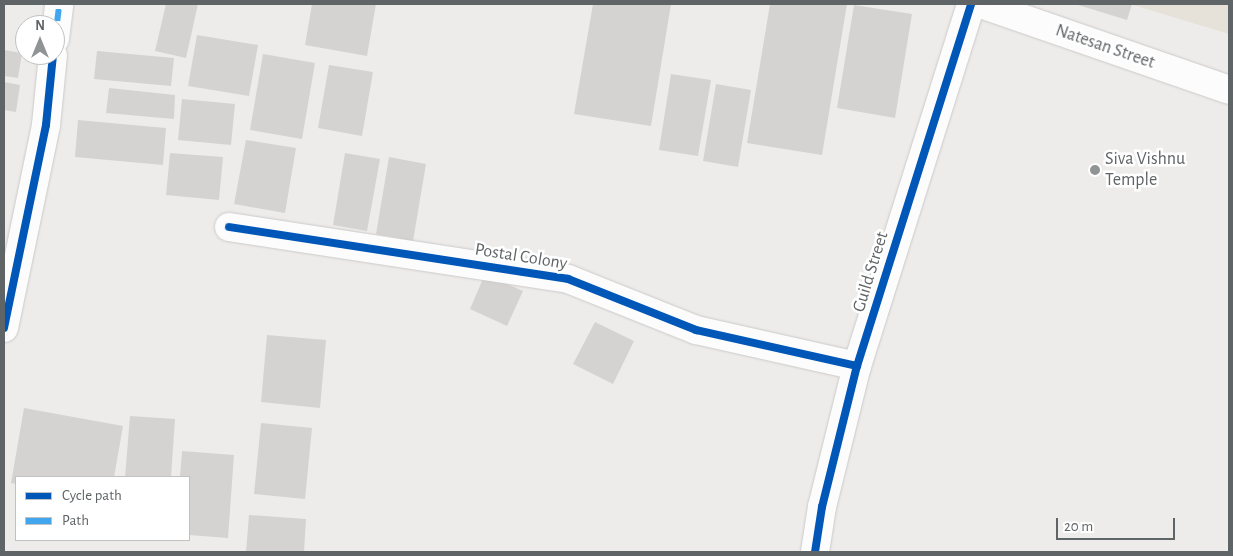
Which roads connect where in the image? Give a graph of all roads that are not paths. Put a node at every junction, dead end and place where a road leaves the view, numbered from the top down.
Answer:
1 (971, 4) edge
2 (981, 4) edge
3 (52, 65) edge
4 (1229, 90) edge
5 (229, 227) dead end
6 (4, 328) edge
7 (857, 366) junction
8 (815, 552) edge

1 - 7 street, Guild Street
2 - 4 street, Natesan Street
3 - 6 street
5 - 7 street, Postal Colony
7 - 8 street, Guild Street

